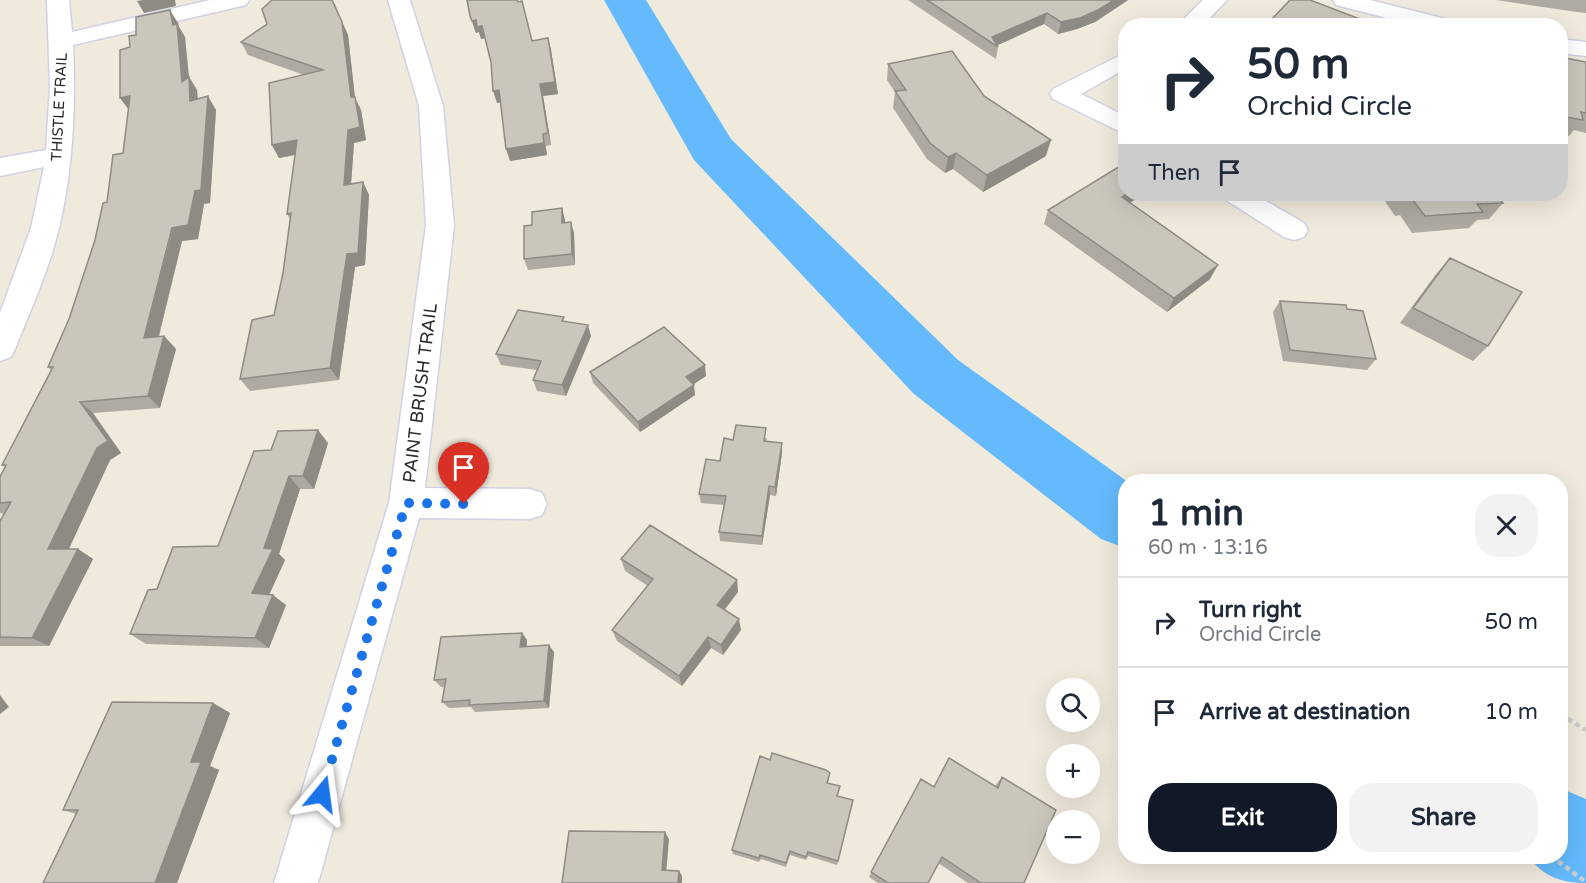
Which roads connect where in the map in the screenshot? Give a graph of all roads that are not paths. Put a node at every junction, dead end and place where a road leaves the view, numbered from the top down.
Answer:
1 (58, 0) edge
2 (238, 0) edge
3 (399, 0) edge
4 (1216, 0) edge
5 (1344, 0) edge
6 (1197, 18) edge
7 (1415, 18) edge
8 (62, 41) junction
9 (1568, 47) edge
10 (1586, 49) edge
11 (1118, 64) edge
12 (1118, 122) edge
13 (58, 156) junction
14 (0, 166) edge
15 (1246, 201) edge
16 (1294, 230) dead end
17 (0, 349) edge
18 (406, 503) junction
19 (530, 504) dead end
20 (296, 883) edge

1 - 8 street, THISTLE TRAIL
2 - 8 street
3 - 18 street, PAINT BRUSH TRAIL
4 - 6 street
5 - 7 street
8 - 13 street, THISTLE TRAIL
9 - 10 street
11 - 12 street
13 - 14 street
13 - 17 street, THISTLE TRAIL
15 - 16 street
18 - 19 street
18 - 20 street, PAINT BRUSH TRAIL

